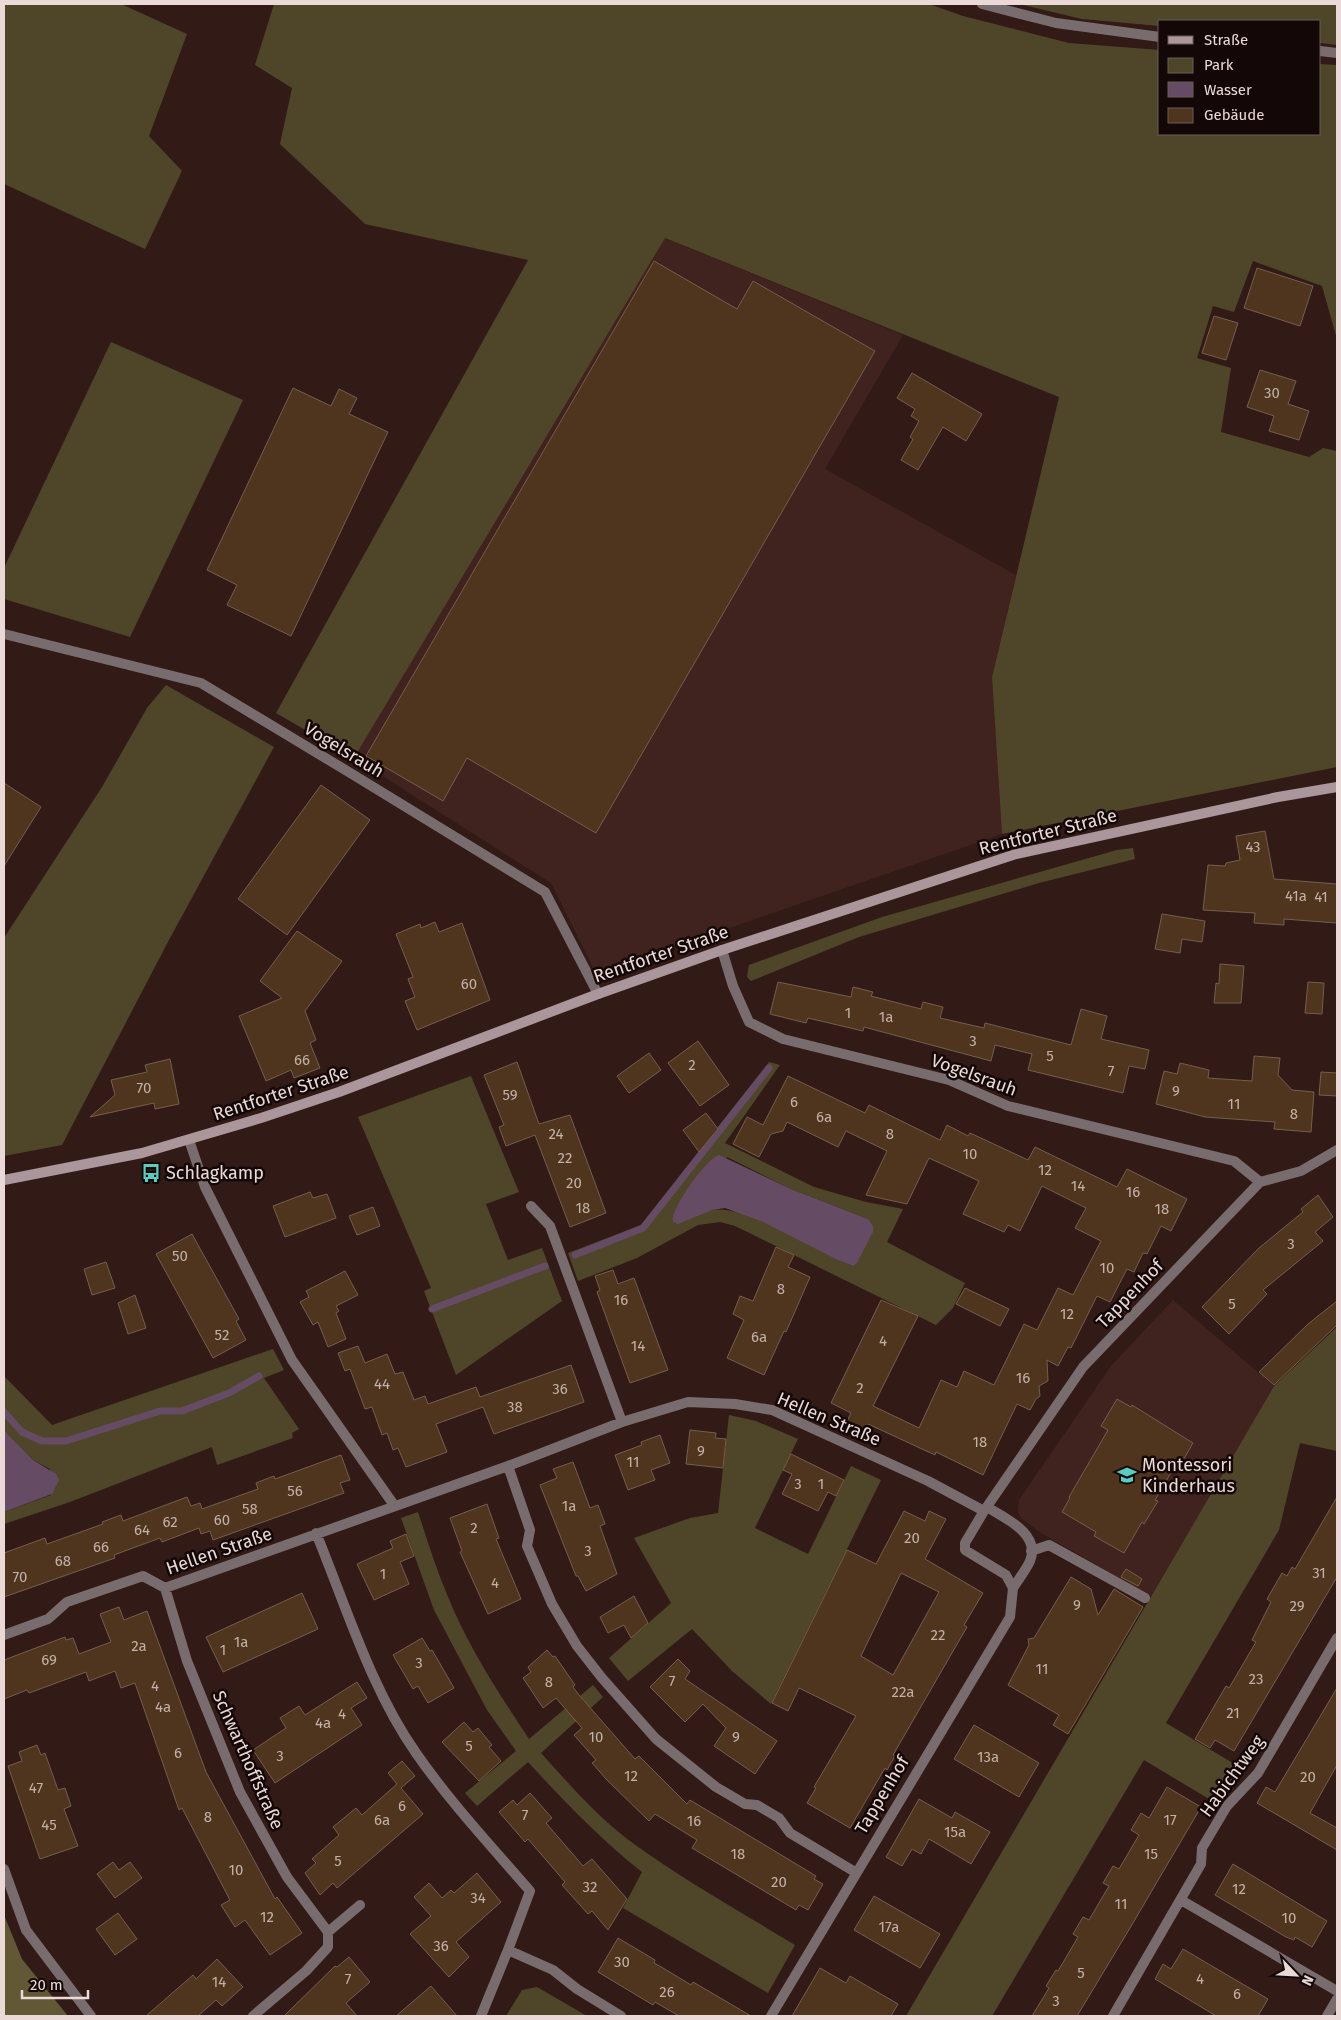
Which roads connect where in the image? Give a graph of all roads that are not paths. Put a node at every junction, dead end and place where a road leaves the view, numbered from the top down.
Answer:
1 (982, 4) edge
2 (1158, 37) edge
3 (1321, 51) edge
4 (1337, 53) edge
5 (4, 634) edge
6 (1337, 787) edge
7 (722, 950) junction
8 (598, 994) junction
9 (189, 1140) junction
10 (1337, 1150) edge
11 (4, 1180) edge
12 (1260, 1182) junction
13 (531, 1206) dead end
14 (622, 1422) junction
15 (508, 1466) junction
16 (394, 1505) junction
17 (985, 1509) junction
18 (316, 1533) junction
19 (1031, 1551) junction
20 (166, 1588) junction
21 (1013, 1588) junction
22 (1145, 1598) dead end
23 (4, 1635) edge
24 (1337, 1638) edge
25 (1334, 1650) edge
26 (4, 1869) edge
27 (855, 1872) junction
28 (1181, 1900) junction
29 (360, 1905) dead end
30 (328, 1932) junction
31 (508, 1950) junction
32 (1337, 1991) edge
33 (1337, 1999) edge
34 (90, 2016) edge
35 (253, 2016) edge
36 (482, 2016) edge
37 (621, 2016) edge
38 (771, 2016) edge
39 (1113, 2016) edge
40 (1327, 2016) edge

1 - 2 street
3 - 4 street
5 - 8 street, Vogelsrauh
6 - 7 main road, Rentforter Straße
7 - 8 main road, Rentforter Straße
7 - 12 street, Vogelsrauh
8 - 9 main road, Rentforter Straße
9 - 11 main road, Rentforter Straße
9 - 16 street
10 - 12 street
12 - 17 street, Tappenhof
13 - 14 street
14 - 15 street, Hellen Straße
14 - 17 street, Hellen Straße
15 - 16 street, Hellen Straße
15 - 27 street
16 - 18 street, Hellen Straße
17 - 19 street
17 - 21 street, Tappenhof
18 - 20 street, Hellen Straße
18 - 31 street
19 - 21 street, Tappenhof
19 - 22 street
20 - 23 street, Hellen Straße
20 - 30 street, Schwarthoffstraße
21 - 27 street, Tappenhof
24 - 25 street, Habichtweg
25 - 28 street, Habichtweg
26 - 34 street
27 - 38 street, Tappenhof
28 - 32 street
28 - 39 street, Habichtweg
29 - 30 street
30 - 35 street
31 - 36 street
31 - 37 street
33 - 40 street

